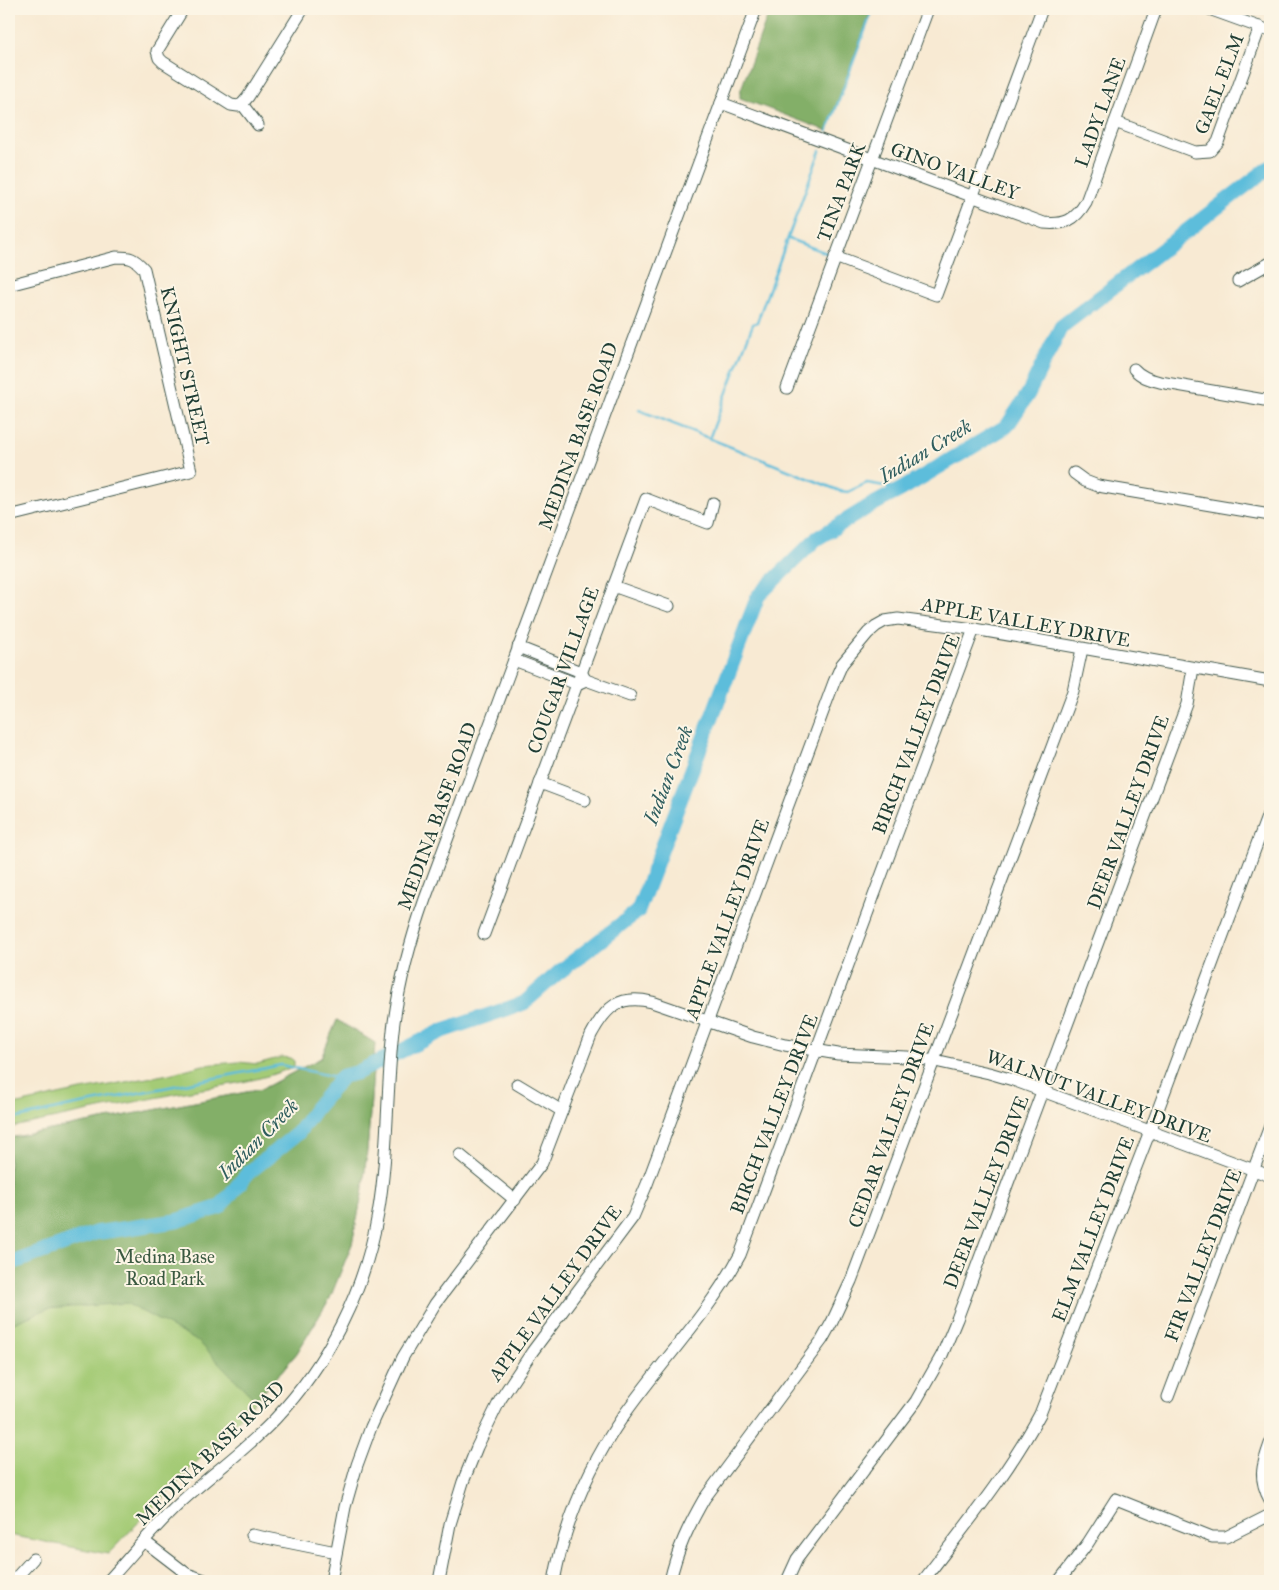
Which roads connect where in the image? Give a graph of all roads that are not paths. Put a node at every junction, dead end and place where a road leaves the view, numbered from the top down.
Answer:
1 (183, 9) edge
2 (303, 9) edge
3 (756, 9) edge
4 (928, 9) edge
5 (1042, 9) edge
6 (1156, 9) edge
7 (1209, 9) edge
8 (1265, 29) edge
9 (721, 103) junction
10 (242, 104) junction
11 (1115, 122) junction
12 (258, 124) dead end
13 (873, 159) junction
14 (972, 196) junction
15 (1066, 222) joint
16 (835, 257) junction
17 (1270, 263) edge
18 (1238, 281) dead end
19 (9, 285) edge
20 (1134, 369) dead end
21 (787, 388) dead end
22 (1270, 401) edge
23 (1074, 473) dead end
24 (713, 504) dead end
25 (1270, 515) edge
26 (9, 516) edge
27 (613, 586) junction
28 (669, 606) dead end
29 (974, 629) junction
30 (518, 648) junction
31 (1082, 649) junction
32 (514, 660) junction
33 (1193, 668) junction
34 (581, 679) junction
35 (1270, 681) edge
36 (630, 696) dead end
37 (540, 783) junction
38 (585, 800) dead end
39 (1270, 809) edge
40 (484, 934) dead end
41 (708, 1021) junction
42 (817, 1051) junction
43 (935, 1061) junction
44 (517, 1084) dead end
45 (1043, 1091) junction
46 (562, 1110) junction
47 (1270, 1126) edge
48 (1150, 1131) junction
49 (460, 1155) dead end
50 (1254, 1170) junction
51 (1270, 1176) edge
52 (515, 1200) junction
53 (1168, 1397) dead end
54 (1270, 1444) edge
55 (1270, 1500) edge
56 (1270, 1515) edge
57 (252, 1535) dead end
58 (144, 1541) junction
59 (336, 1552) junction
60 (33, 1559) dead end
61 (13, 1581) edge
62 (108, 1581) edge
63 (207, 1581) edge
64 (331, 1581) edge
65 (439, 1581) edge
66 (554, 1581) edge
67 (670, 1581) edge
68 (788, 1581) edge
69 (923, 1581) edge
70 (1059, 1581) edge

1 - 10 street
2 - 10 street
3 - 9 street, MEDINA BASE ROAD
4 - 13 street, TINA PARK
5 - 14 street
6 - 11 street, LADY LANE
7 - 8 street
8 - 11 street, GAEL ELM
9 - 13 street, GINO VALLEY
9 - 30 street, MEDINA BASE ROAD
10 - 12 street
11 - 15 street, LADY LANE
13 - 14 street, GINO VALLEY
13 - 16 street, TINA PARK
14 - 15 street, GINO VALLEY
14 - 16 street
16 - 21 street, TINA PARK
17 - 18 street
19 - 26 street, KNIGHT STREET
20 - 22 street
23 - 25 street
24 - 27 street, COUGAR VILLAGE
27 - 28 street
27 - 34 street, COUGAR VILLAGE
29 - 31 street, APPLE VALLEY DRIVE
29 - 41 street, APPLE VALLEY DRIVE
29 - 42 street, BIRCH VALLEY DRIVE
30 - 32 street, MEDINA BASE ROAD
30 - 34 street
31 - 33 street, APPLE VALLEY DRIVE
31 - 43 street, CEDAR VALLEY DRIVE
32 - 34 street
32 - 58 street, MEDINA BASE ROAD
33 - 35 street, APPLE VALLEY DRIVE
33 - 45 street, DEER VALLEY DRIVE
34 - 36 street
34 - 37 street, COUGAR VILLAGE
37 - 38 street
37 - 40 street, COUGAR VILLAGE
39 - 48 street, ELM VALLEY DRIVE
41 - 42 street, WALNUT VALLEY DRIVE
41 - 46 street, WALNUT VALLEY DRIVE
41 - 65 street, APPLE VALLEY DRIVE
42 - 43 street, WALNUT VALLEY DRIVE
42 - 66 street, BIRCH VALLEY DRIVE
43 - 45 street, WALNUT VALLEY DRIVE
43 - 67 street, CEDAR VALLEY DRIVE
44 - 46 street
45 - 48 street, WALNUT VALLEY DRIVE
45 - 68 street, DEER VALLEY DRIVE
46 - 52 street, WALNUT VALLEY DRIVE
47 - 50 street, FIR VALLEY DRIVE
48 - 50 street, WALNUT VALLEY DRIVE
48 - 69 street, ELM VALLEY DRIVE
49 - 52 street
50 - 51 street, WALNUT VALLEY DRIVE
50 - 53 street, FIR VALLEY DRIVE
52 - 59 street, WALNUT VALLEY DRIVE
54 - 55 street
56 - 70 street
57 - 59 street
58 - 62 street, MEDINA BASE ROAD
58 - 63 street
59 - 64 street, WALNUT VALLEY DRIVE
60 - 61 street

